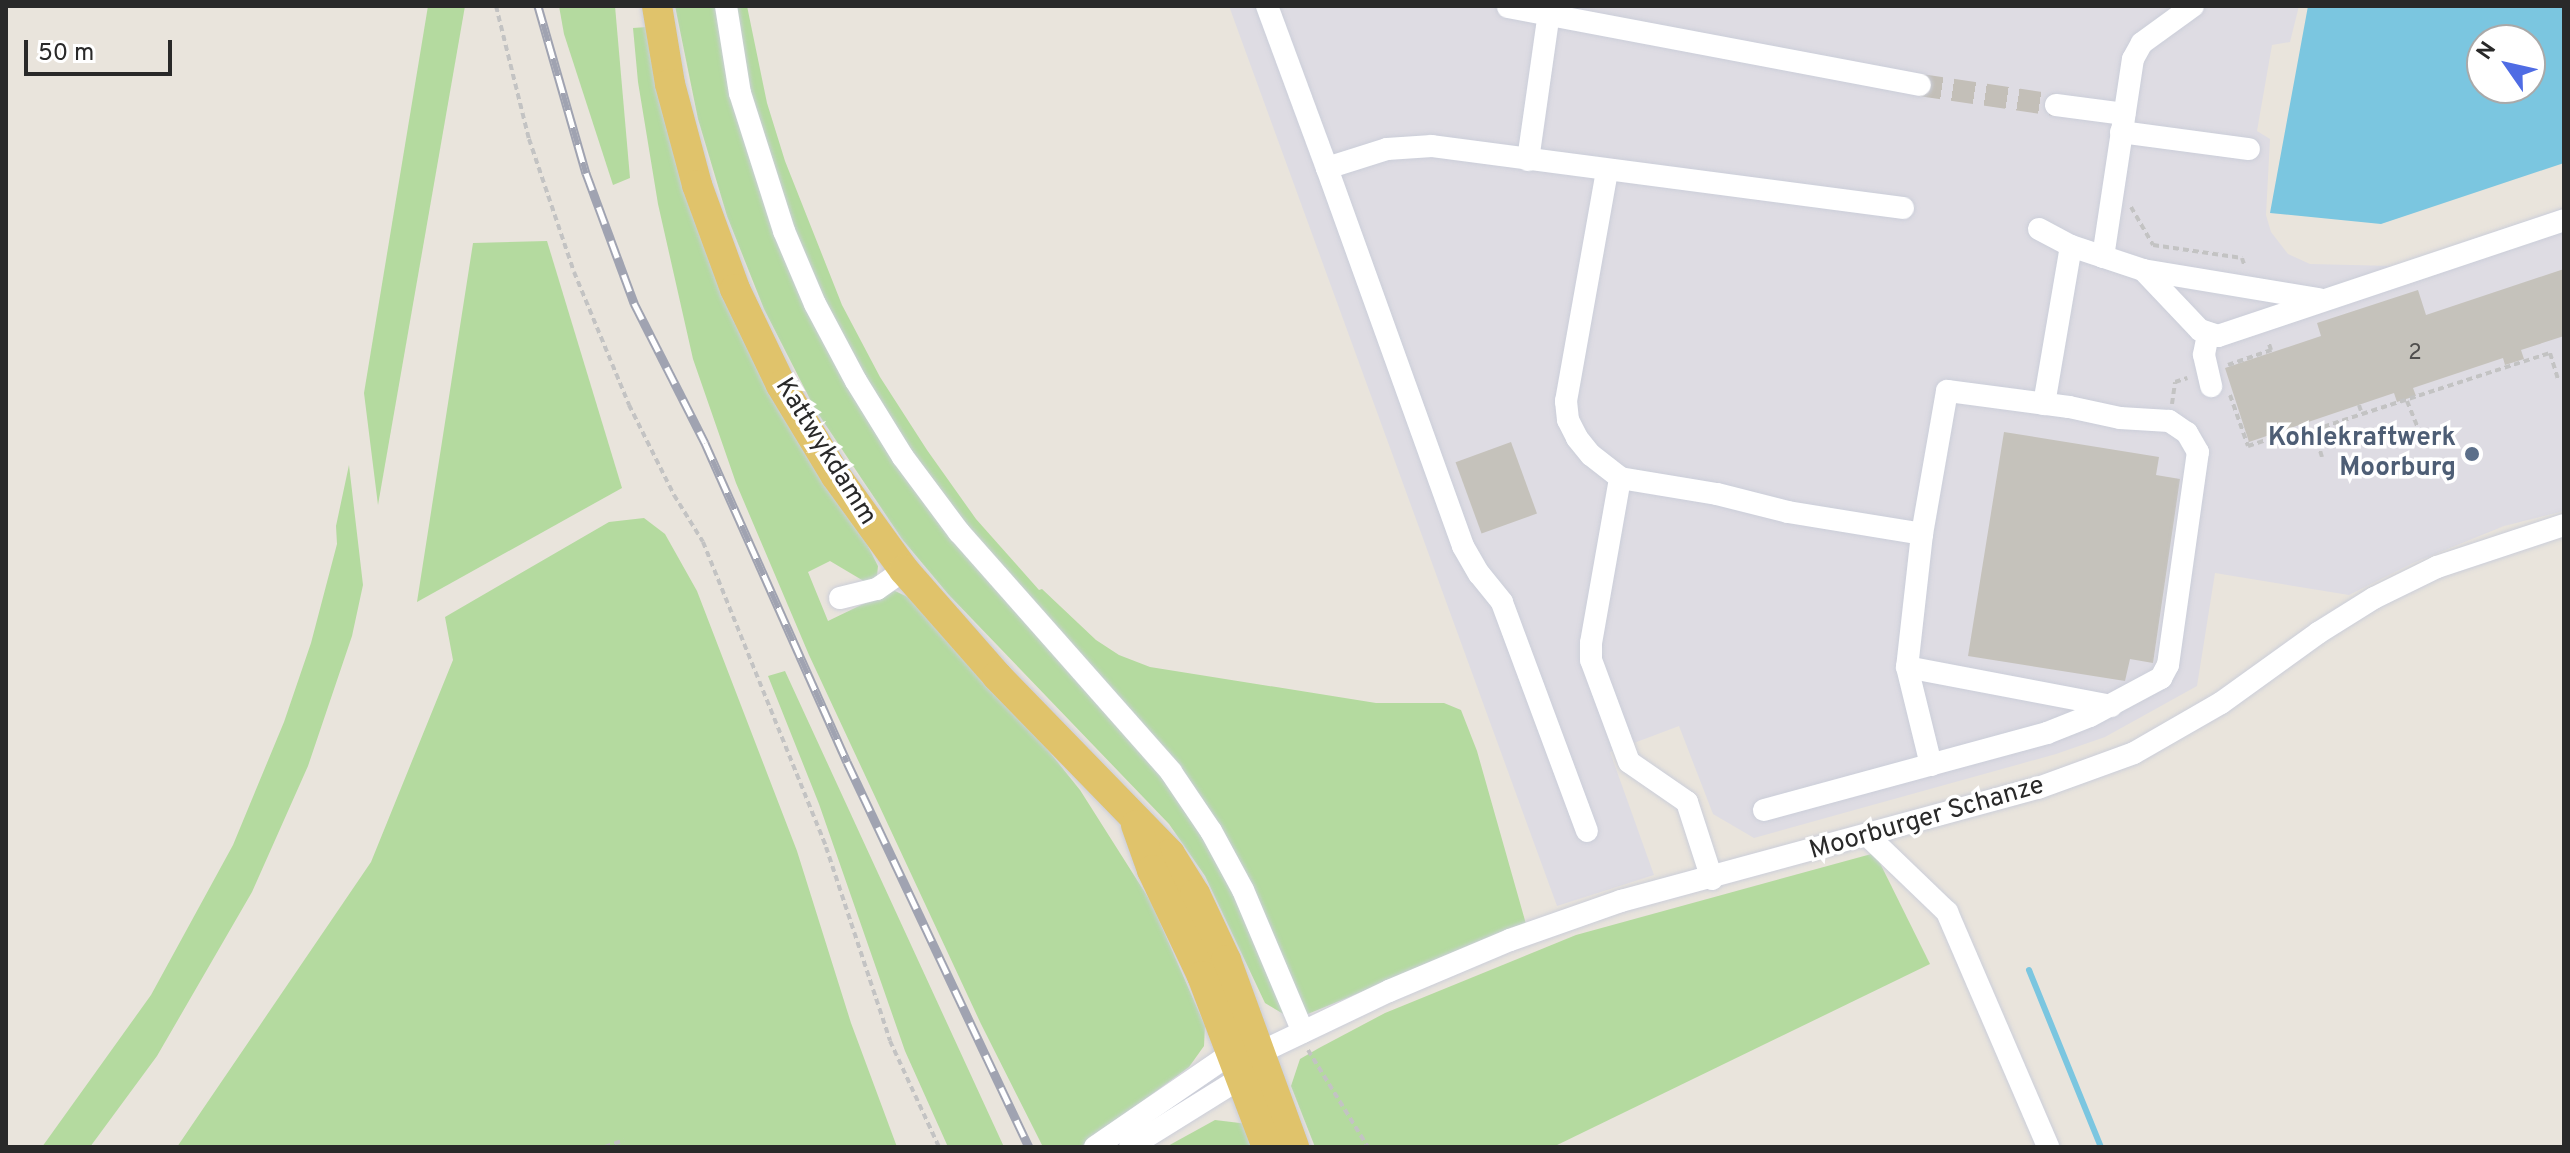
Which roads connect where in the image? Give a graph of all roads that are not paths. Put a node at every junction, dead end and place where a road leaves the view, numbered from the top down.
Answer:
1 (657, 6) edge
2 (726, 6) edge
3 (1267, 6) edge
4 (2193, 6) edge
5 (1508, 7) edge
6 (1549, 10) edge
7 (1920, 85) tunnel mouth
8 (2056, 105) tunnel mouth
9 (2122, 123) junction
10 (2249, 149) dead end
11 (1528, 160) junction
12 (1327, 168) junction
13 (1607, 171) junction
14 (1903, 208) dead end
15 (2564, 220) edge
16 (2039, 229) dead end
17 (2071, 246) junction
18 (2103, 257) junction
19 (2143, 270) junction
20 (2323, 300) junction
21 (2208, 334) junction
22 (2216, 383) road end
23 (2044, 404) junction
24 (1620, 478) junction
25 (2564, 525) edge
26 (1922, 534) junction
27 (904, 570) junction
28 (840, 598) dead end
29 (1907, 667) junction
30 (2111, 706) junction
31 (1931, 765) junction
32 (1764, 810) dead end
33 (1587, 831) dead end
34 (1868, 836) junction
35 (1712, 879) junction
36 (1303, 1032) junction
37 (1245, 1061) junction
38 (1095, 1147) edge
39 (1130, 1147) edge
40 (1267, 1147) edge
41 (1294, 1147) edge
42 (2048, 1147) edge

1 - 27 main road, Kattwykdamm
2 - 36 street
3 - 12 street
4 - 9 street
5 - 6 street
6 - 7 street
6 - 11 street
8 - 9 street
9 - 10 street
9 - 18 street
11 - 12 street
11 - 13 street
12 - 33 street
13 - 14 street
13 - 24 street
15 - 20 street
16 - 17 street
17 - 18 street
17 - 23 street
18 - 19 street
19 - 20 street
19 - 21 street
20 - 21 street
21 - 22 street
23 - 26 street
23 - 30 street
24 - 26 street
24 - 35 street
25 - 34 street, Moorburger Schanze
26 - 29 street
27 - 28 street
27 - 37 main road, Kattwykdamm
29 - 30 street
29 - 31 street
30 - 31 street
31 - 32 street
34 - 35 street, Moorburger Schanze
34 - 42 street
35 - 36 street, Moorburger Schanze
36 - 37 street, Moorburger Schanze
37 - 38 street
37 - 39 street
37 - 40 main road
37 - 41 main road

